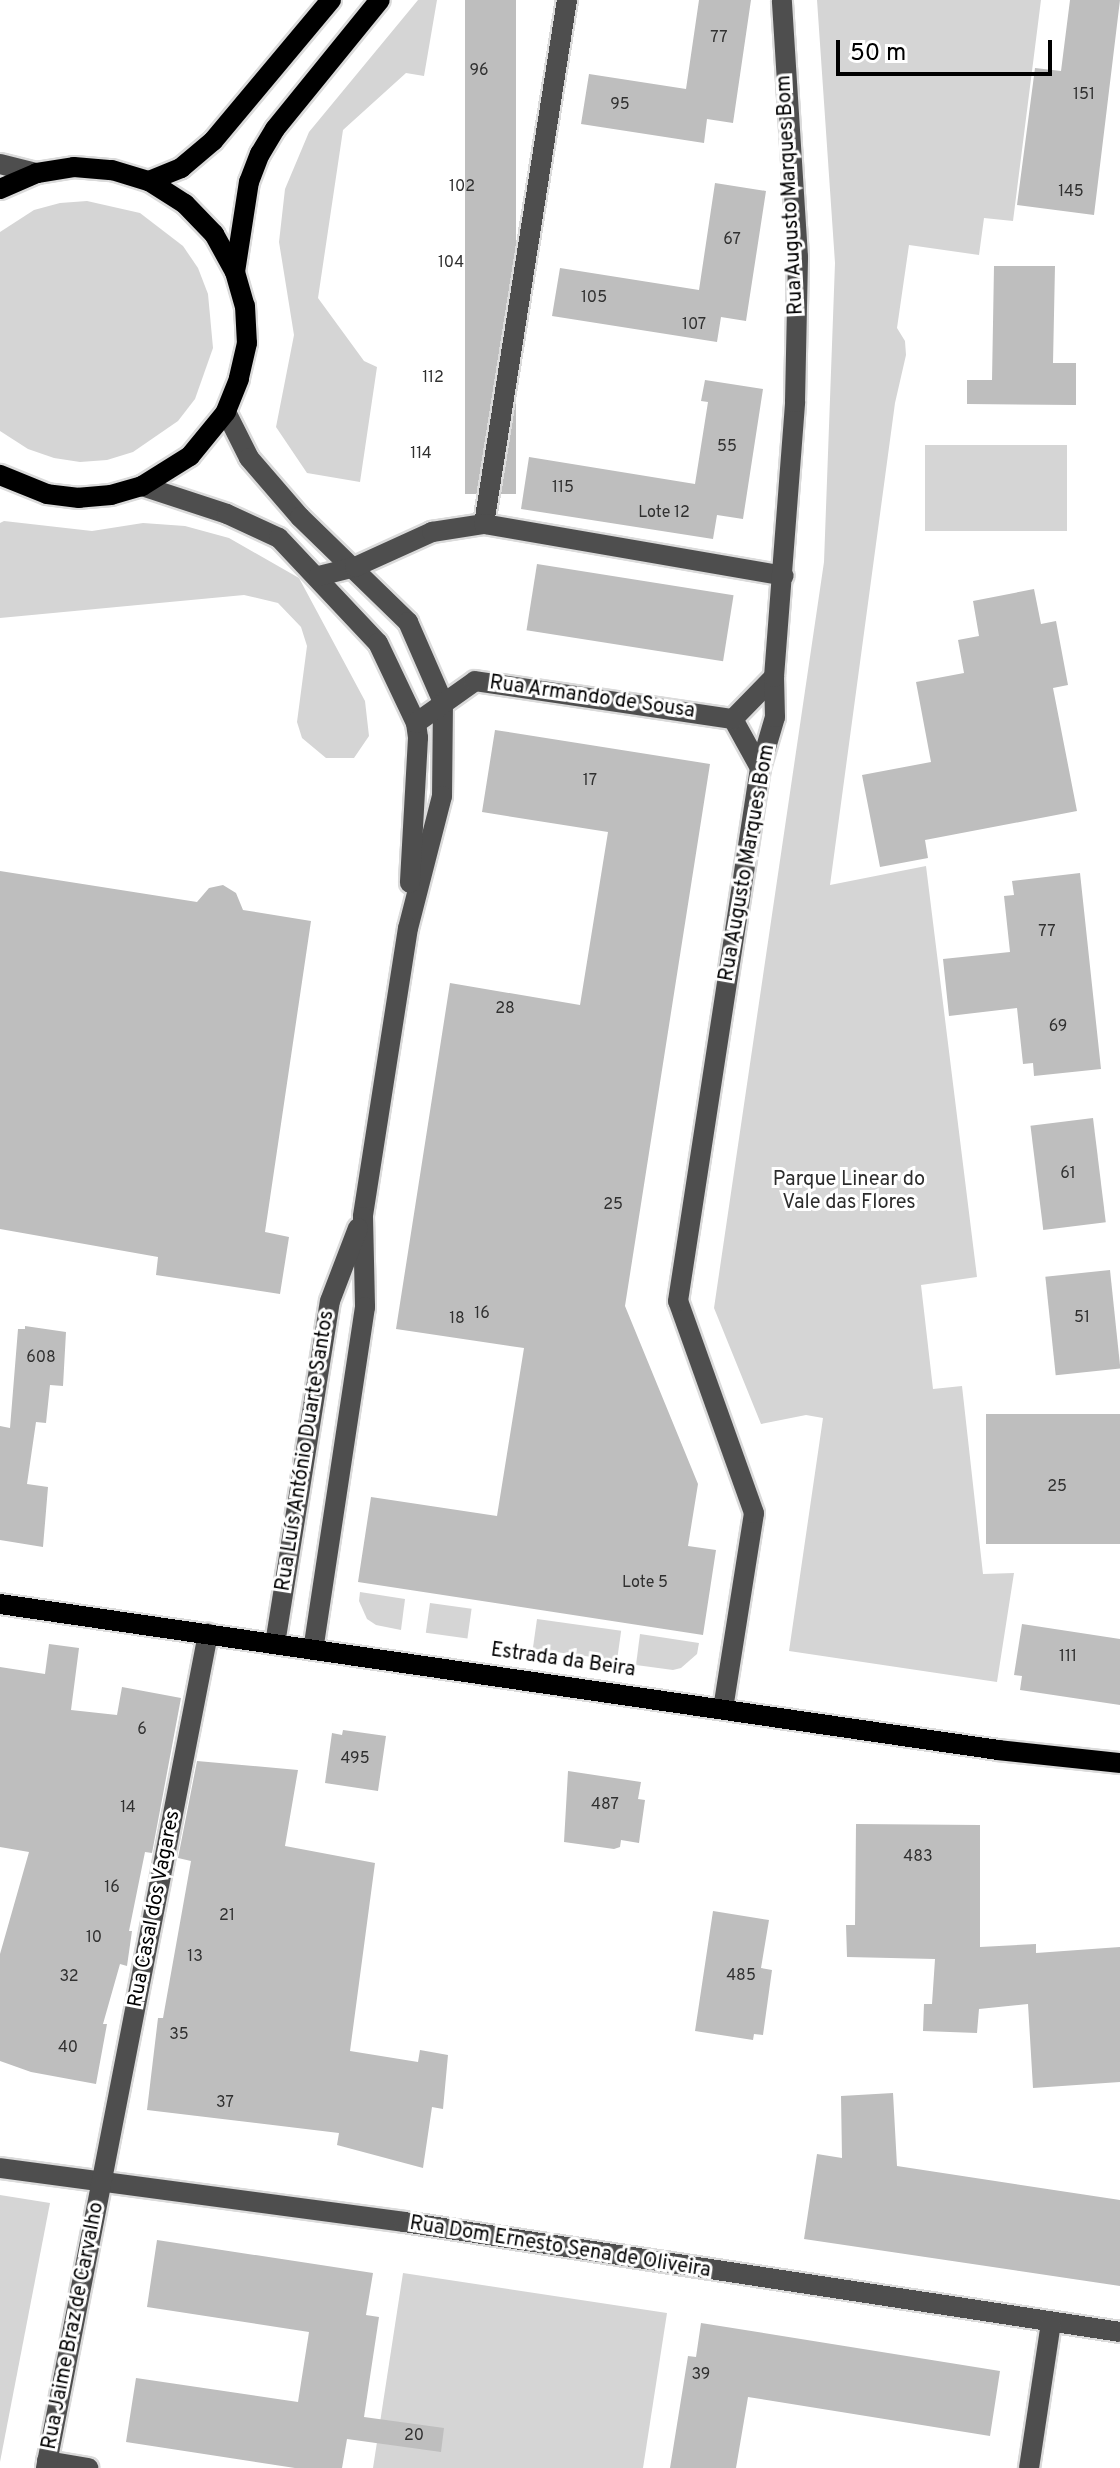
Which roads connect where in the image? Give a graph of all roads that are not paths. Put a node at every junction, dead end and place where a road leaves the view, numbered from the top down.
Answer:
1 (331, 0) edge
2 (380, 0) edge
3 (567, 0) edge
4 (782, 0) edge
5 (0, 164) edge
6 (37, 173) junction
7 (149, 181) junction
8 (0, 189) edge
9 (235, 272) junction
10 (226, 412) junction
11 (5, 483) edge
12 (142, 486) junction
13 (484, 524) junction
14 (355, 567) junction
15 (319, 576) junction
16 (784, 576) junction
17 (774, 677) junction
18 (443, 702) junction
19 (733, 719) junction
20 (416, 723) junction
21 (760, 768) junction
22 (408, 928) junction
23 (363, 1217) junction
24 (0, 1604) edge
25 (208, 1634) junction
26 (275, 1644) junction
27 (313, 1649) junction
28 (723, 1709) junction
29 (1120, 1763) edge
30 (0, 2168) edge
31 (103, 2184) junction
32 (1051, 2323) junction
33 (1120, 2332) edge
34 (46, 2464) edge
35 (88, 2468) edge
36 (1029, 2468) edge

1 - 7 main road
2 - 9 main road
3 - 13 street
4 - 16 street, Rua Augusto Marques Bom
5 - 6 street
6 - 7 main road
6 - 8 main road
7 - 9 main road
9 - 10 main road
10 - 12 main road
10 - 14 street, Rua Luís António Duarte Santos
11 - 12 main road
12 - 15 street, Rua Luís António Duarte Santos
13 - 14 street
13 - 16 street
14 - 15 street
14 - 18 street, Rua Luís António Duarte Santos
15 - 20 street, Rua Luís António Duarte Santos
16 - 17 street, Rua Augusto Marques Bom
17 - 19 street
17 - 21 street, Rua Augusto Marques Bom
18 - 19 street, Rua Armando de Sousa
18 - 20 street, Rua Armando de Sousa
18 - 22 street, Rua Luís António Duarte Santos
19 - 21 street
20 - 22 street, Rua Luís António Duarte Santos
21 - 28 street, Rua Augusto Marques Bom
22 - 23 street, Rua Luís António Duarte Santos
23 - 26 street, Rua Luís António Duarte Santos
23 - 27 street, Rua Luís António Duarte Santos
24 - 25 main road, Estrada da Beira
25 - 26 main road, Estrada da Beira
25 - 31 street, Rua Casal dos Vagares
26 - 27 main road, Estrada da Beira
27 - 28 main road, Estrada da Beira
28 - 29 main road, Estrada da Beira
30 - 31 street, Rua Dom Ernesto Sena de Oliveira
31 - 32 street, Rua Dom Ernesto Sena de Oliveira
31 - 34 street, Rua Jaime Braz de Carvalho
32 - 33 street, Rua Dom Ernesto Sena de Oliveira
32 - 36 street
34 - 35 street

